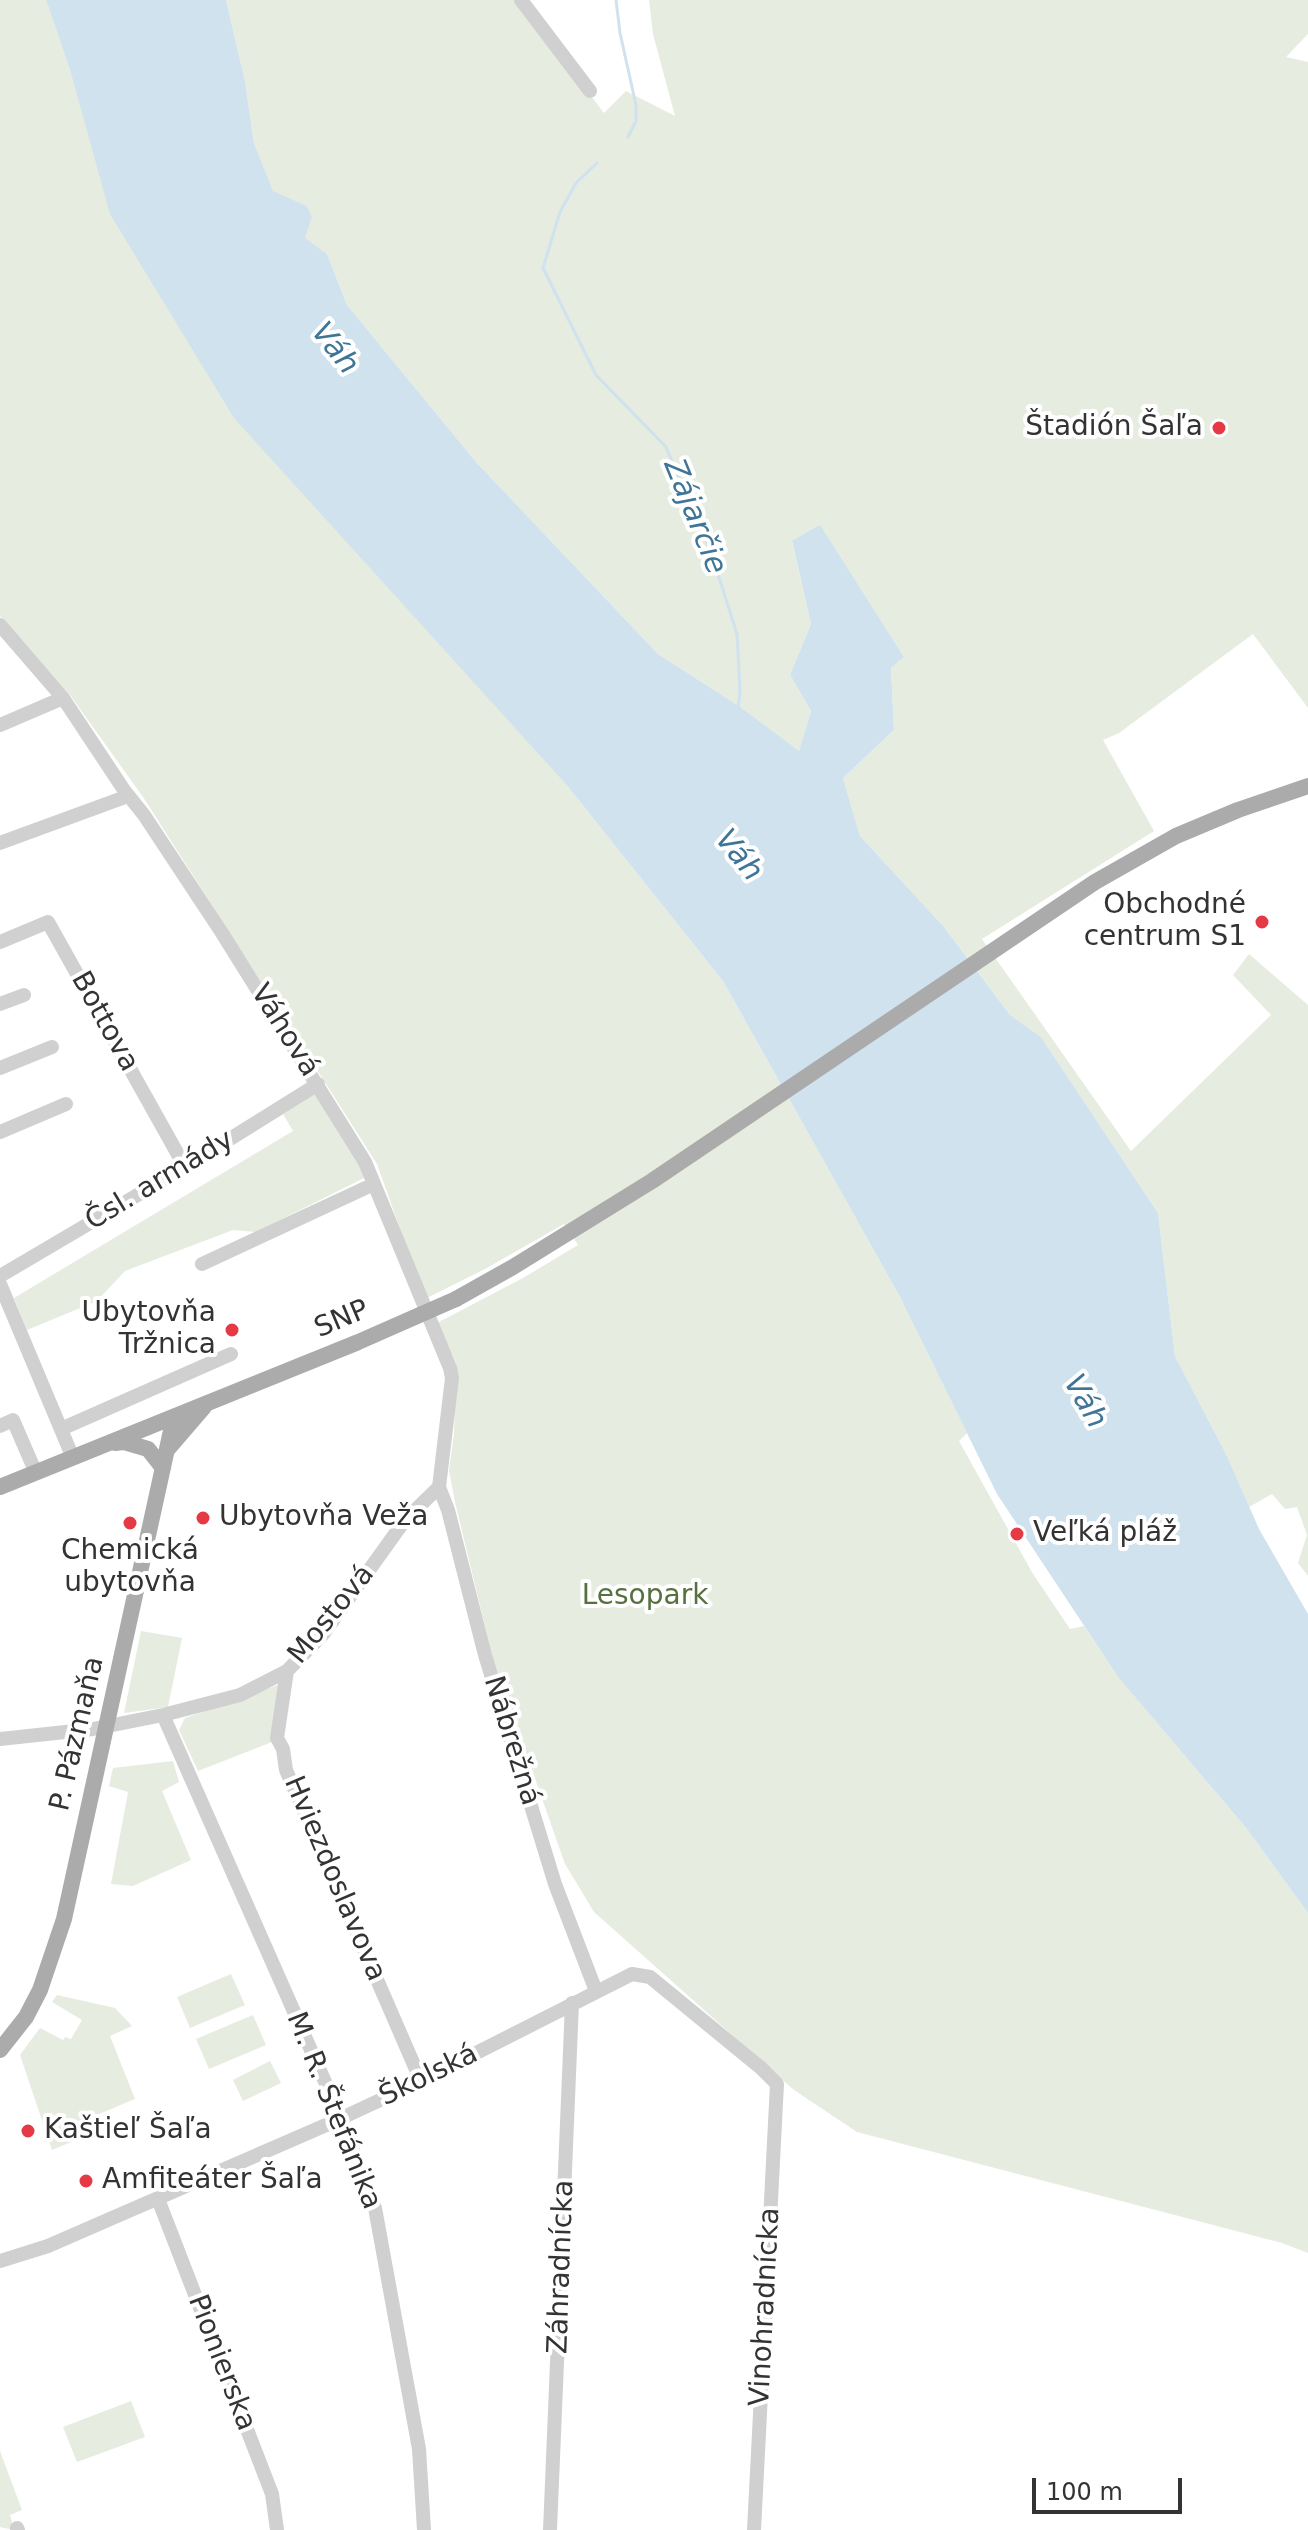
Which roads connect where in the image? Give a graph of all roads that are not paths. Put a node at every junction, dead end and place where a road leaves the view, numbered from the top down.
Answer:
1 (521, 0) edge
2 (590, 91) dead end
3 (0, 625) edge
4 (63, 698) junction
5 (0, 725) edge
6 (1308, 786) edge
7 (128, 796) junction
8 (0, 843) edge
9 (0, 942) edge
10 (24, 995) dead end
11 (0, 1004) edge
12 (52, 1047) dead end
13 (0, 1068) edge
14 (318, 1084) junction
15 (66, 1104) dead end
16 (0, 1132) edge
17 (185, 1167) junction
18 (374, 1184) junction
19 (202, 1264) dead end
20 (0, 1276) edge
21 (0, 1284) edge
22 (231, 1354) dead end
23 (207, 1404) junction
24 (174, 1417) junction
25 (0, 1426) edge
26 (61, 1429) junction
27 (106, 1444) junction
28 (73, 1458) junction
29 (165, 1460) junction
30 (36, 1473) junction
31 (0, 1487) edge
32 (439, 1487) junction
33 (287, 1671) junction
34 (163, 1715) junction
35 (105, 1727) junction
36 (0, 1739) edge
37 (596, 1991) junction
38 (572, 2003) junction
39 (0, 2050) edge
40 (421, 2081) junction
41 (777, 2084) joint
42 (340, 2119) junction
43 (158, 2199) junction
44 (0, 2261) edge
45 (277, 2530) edge
46 (424, 2530) edge
47 (550, 2530) edge
48 (754, 2530) edge

1 - 2 street
3 - 4 street, Váhová
4 - 5 street
4 - 7 street, Váhová
6 - 23 main road, SNP, bridge
7 - 8 street
7 - 14 street, Váhová
9 - 17 street, Bottova
10 - 11 street
12 - 13 street
14 - 17 street, Čsl. armády
14 - 18 street, Váhová
15 - 16 street
17 - 20 street, Čsl. armády
18 - 19 street
18 - 32 street, Váhová
21 - 26 street
22 - 26 street
23 - 24 main road, SNP
23 - 29 main road
24 - 27 main road, SNP
24 - 29 main road, P. Pázmaňa
25 - 30 street
26 - 28 street
27 - 28 main road, SNP
27 - 29 main road
28 - 30 main road, SNP
29 - 35 main road, P. Pázmaňa
30 - 31 main road, SNP
32 - 33 street, Mostová
32 - 37 street, Nábrežná
33 - 34 street, Mostová
33 - 40 street, Hviezdoslavova
34 - 35 street, Mostová
34 - 42 street, M. R. Štefánika
35 - 36 street, Mostová
35 - 39 main road, P. Pázmaňa
37 - 38 street, Školská
37 - 41 street, Školská
38 - 40 street, Školská
38 - 47 street, Záhradnícka
40 - 42 street, Školská
41 - 48 street, Vinohradnícka
42 - 43 street, Školská
42 - 46 street, M. R. Štefánika
43 - 44 street, Školská
43 - 45 street, Pionierska

